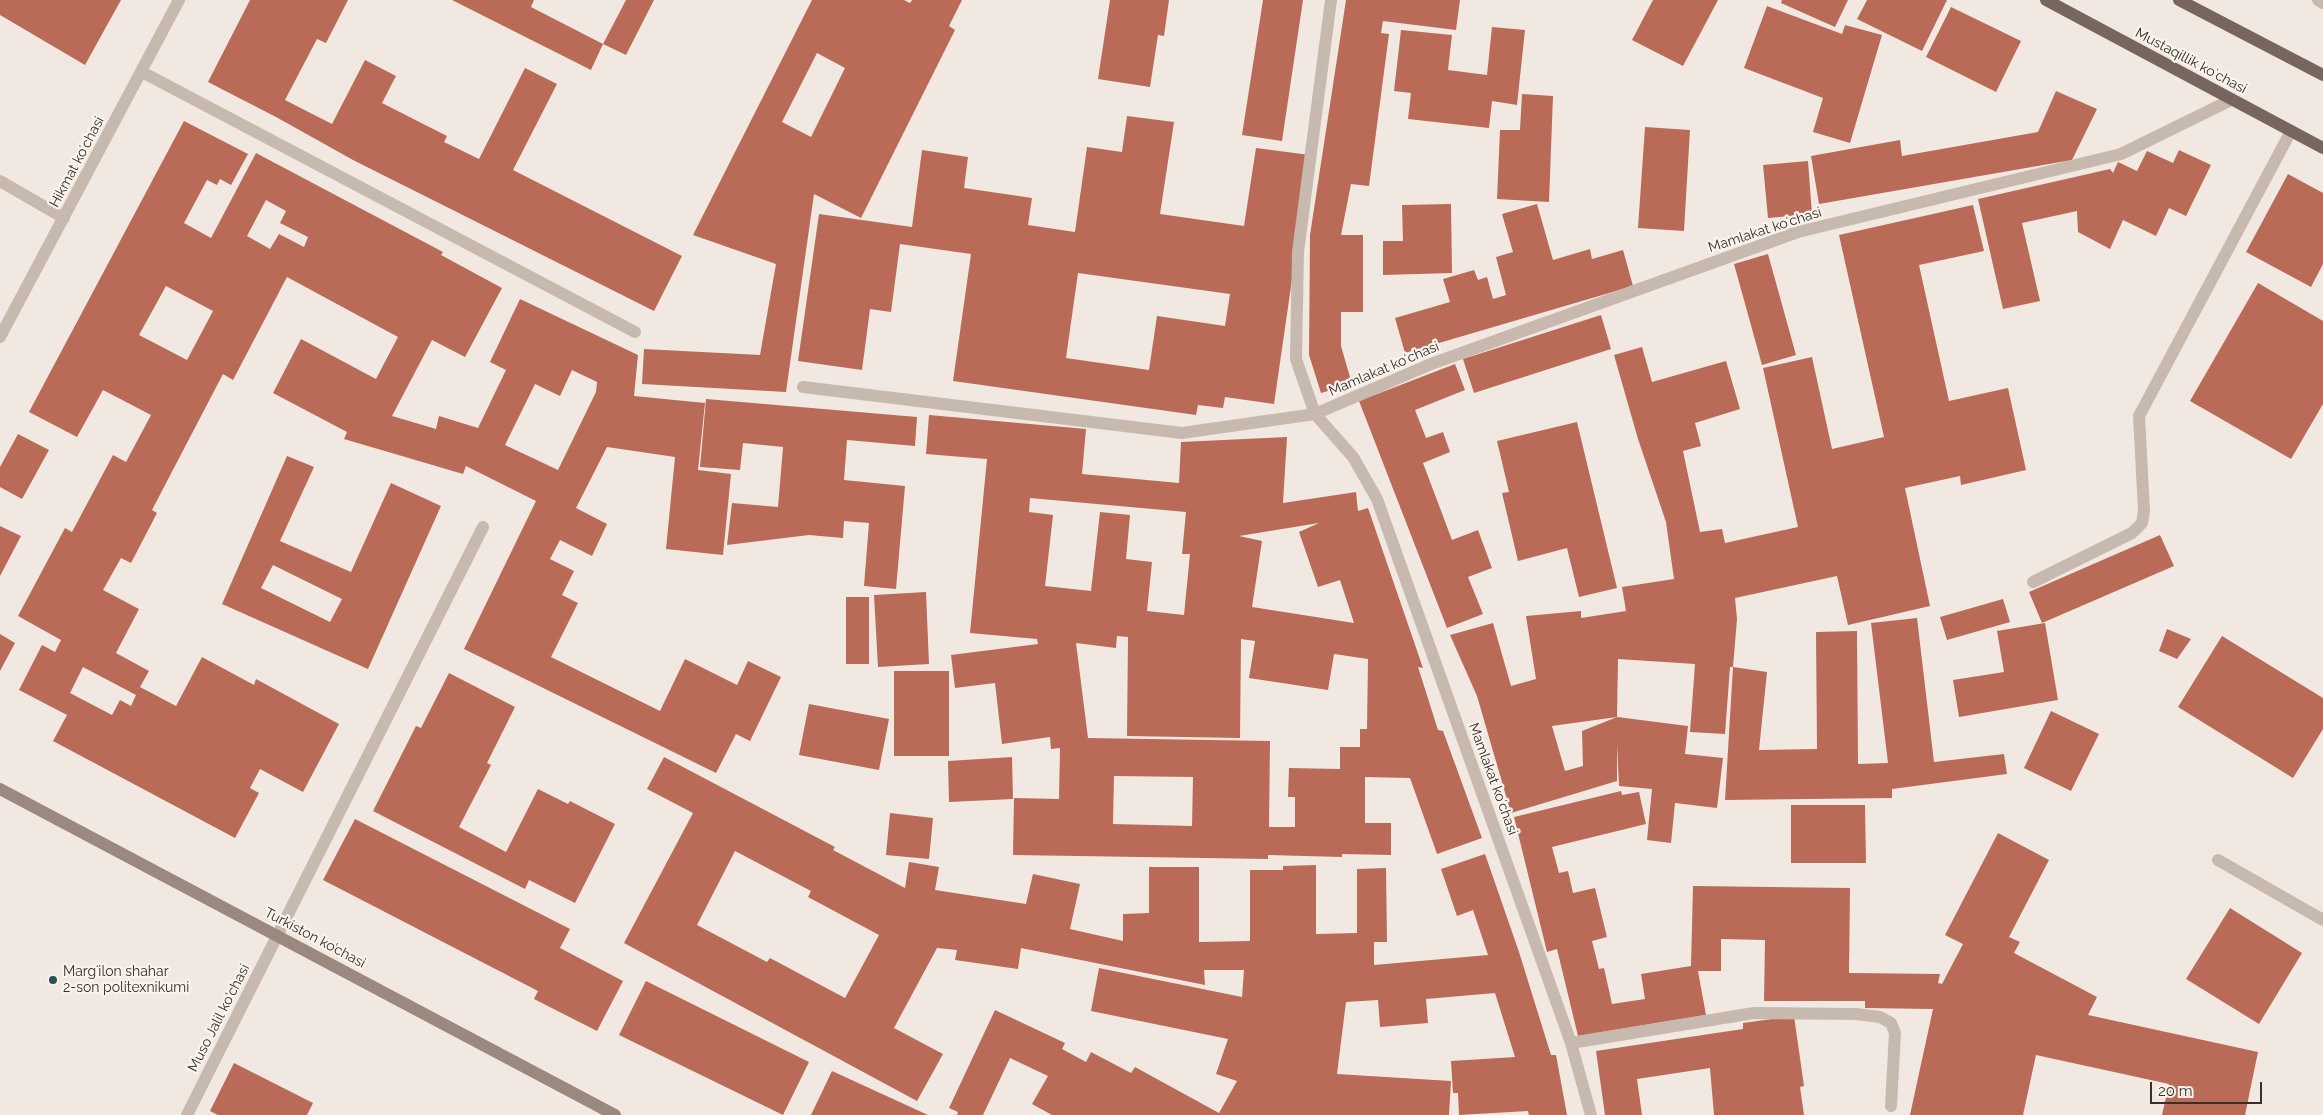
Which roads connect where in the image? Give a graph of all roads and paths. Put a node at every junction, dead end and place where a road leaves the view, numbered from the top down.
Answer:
1 (179, 0) edge
2 (1331, 0) edge
3 (2046, 0) edge
4 (2179, 0) edge
5 (2318, 0) edge
6 (2323, 3) edge
7 (142, 72) junction
8 (2323, 75) edge
9 (2231, 100) junction
10 (2291, 131) junction
11 (2323, 148) edge
12 (0, 181) edge
13 (64, 218) junction
14 (634, 332) dead end
15 (0, 337) edge
16 (803, 387) dead end
17 (1315, 414) junction
18 (484, 527) dead end
19 (2033, 582) dead end
20 (0, 789) edge
21 (2218, 860) dead end
22 (2323, 920) edge
23 (278, 935) junction
24 (1571, 1043) junction
25 (1891, 1106) dead end
26 (187, 1115) edge
27 (615, 1115) edge
28 (1591, 1115) edge

1 - 7 street, Hikmat koʻchasi
2 - 17 street, Mamlakat koʻchasi
3 - 9 main road, Mustaqillik koʻchasi
4 - 8 main road
5 - 6 street
7 - 13 street, Hikmat koʻchasi
7 - 14 street
9 - 10 main road, Mustaqillik koʻchasi
9 - 17 street, Mamlakat koʻchasi
10 - 11 main road, Mustaqillik koʻchasi
10 - 19 street
12 - 13 street
13 - 15 street, Hikmat koʻchasi
16 - 17 street
17 - 24 street, Mamlakat koʻchasi
18 - 23 street, Muso Jalil ko'chasi
20 - 23 main road, Turkiston ko’chasi
21 - 22 street
23 - 26 street, Muso Jalil ko'chasi
23 - 27 main road, Turkiston ko’chasi
24 - 25 street
24 - 28 street, Mamlakat koʻchasi

